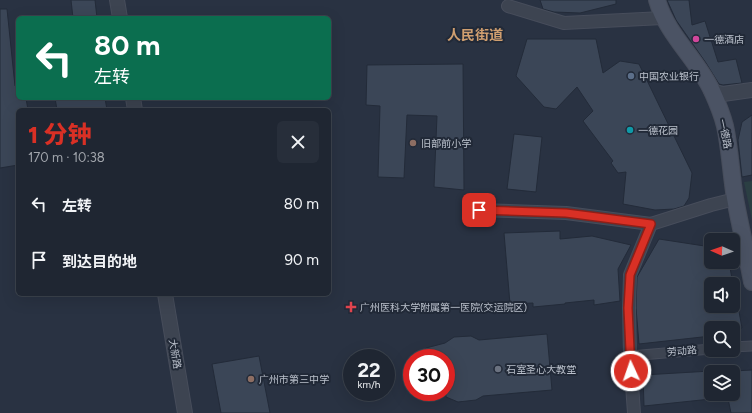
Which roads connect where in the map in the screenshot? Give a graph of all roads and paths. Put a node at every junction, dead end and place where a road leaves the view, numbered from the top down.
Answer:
1 (117, 0) edge
2 (657, 0) edge
3 (508, 6) dead end
4 (120, 16) edge
5 (664, 18) junction
6 (752, 90) edge
7 (712, 91) junction
8 (736, 199) junction
9 (479, 210) dead end
10 (651, 224) junction
11 (752, 282) edge
12 (165, 296) edge
13 (752, 346) edge
14 (740, 347) edge
15 (704, 350) edge
16 (630, 356) junction
17 (185, 413) edge
18 (634, 413) edge

1 - 4 street
2 - 5 main road, 一德路
3 - 5 street
5 - 7 main road, 一德路
6 - 7 street
7 - 8 main road, 一德路
8 - 10 street
8 - 11 main road, 一德路
9 - 10 street
10 - 16 street
12 - 17 street, 大新路
13 - 14 street
15 - 16 street, 劳动路
16 - 18 street

